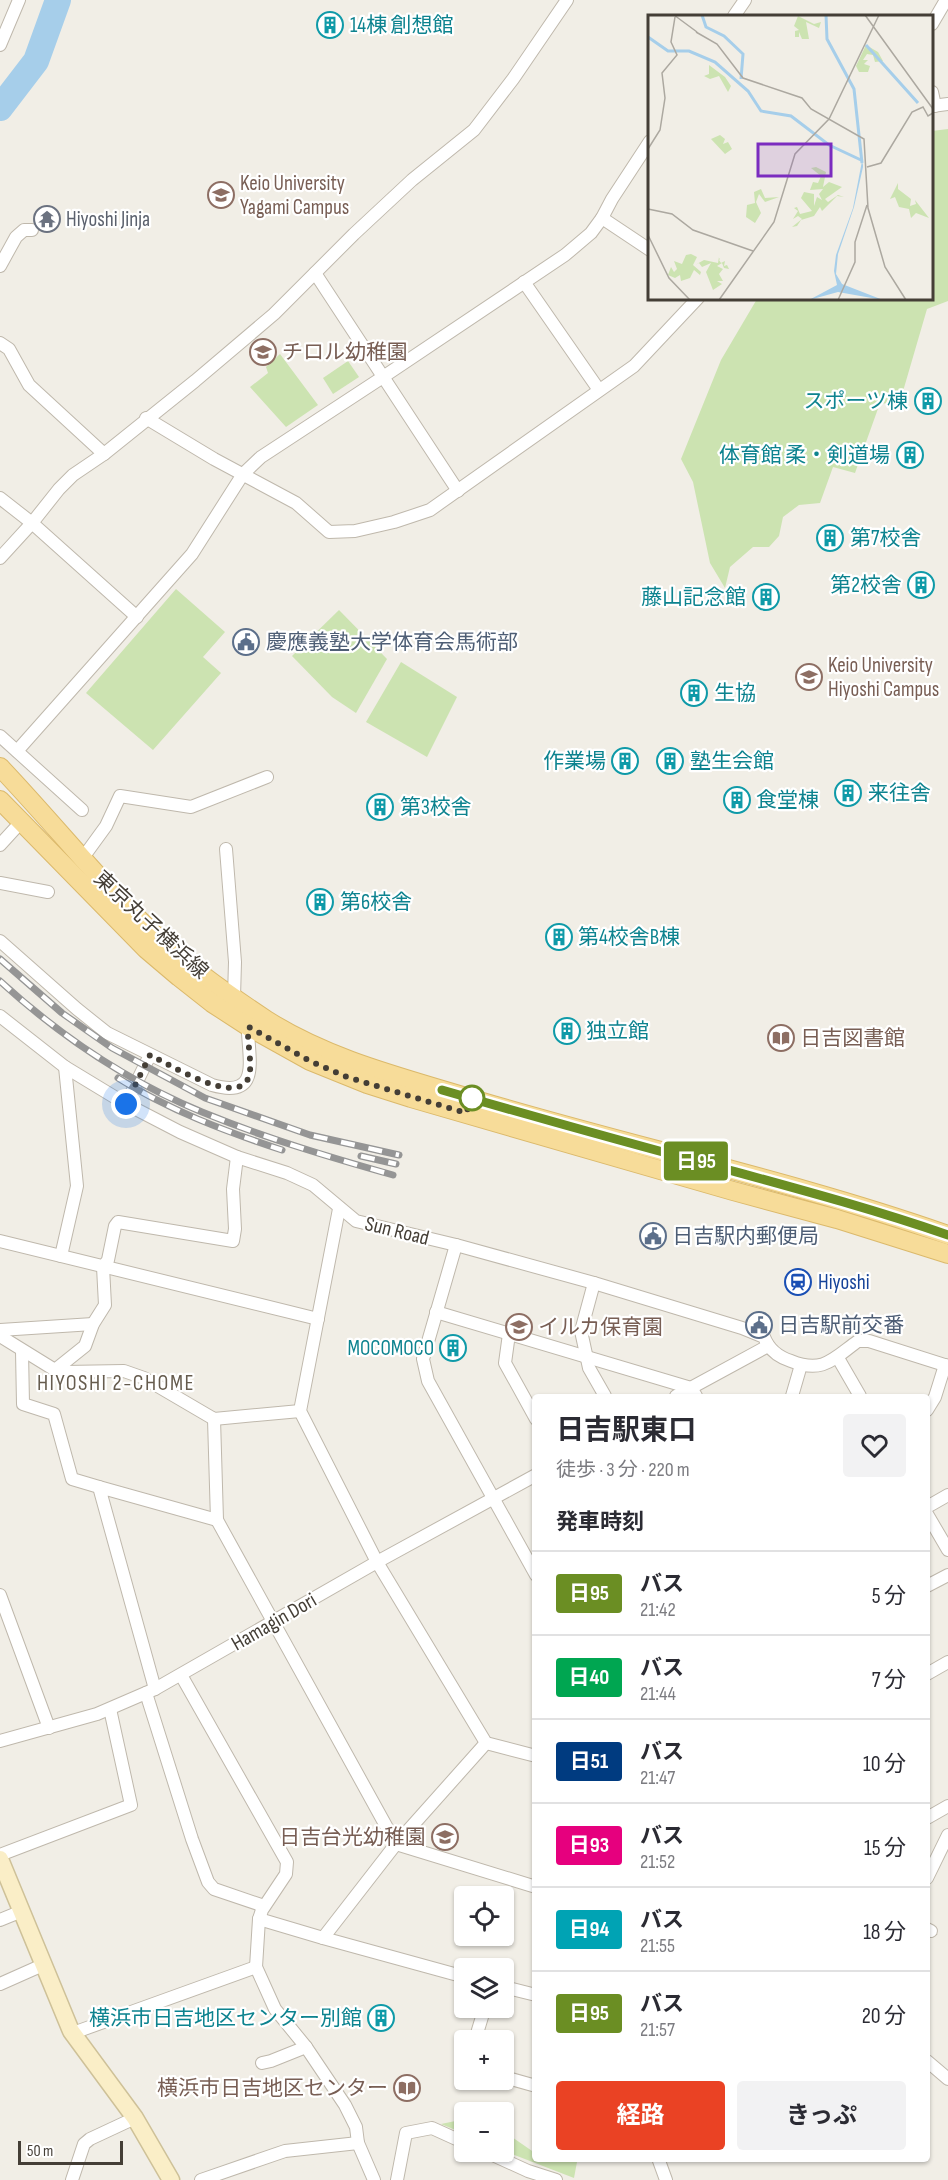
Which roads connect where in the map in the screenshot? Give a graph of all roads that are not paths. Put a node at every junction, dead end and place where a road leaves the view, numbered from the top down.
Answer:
1 (19, 0) edge
2 (567, 0) edge
3 (746, 0) edge
4 (946, 0) edge
5 (735, 15) edge
6 (933, 22) edge
7 (0, 45) edge
8 (948, 104) edge
9 (933, 106) edge
10 (648, 144) edge
11 (602, 218) junction
12 (32, 230) dead end
13 (648, 249) edge
14 (0, 266) edge
15 (315, 273) junction
16 (524, 282) junction
17 (697, 300) edge
18 (0, 343) edge
19 (383, 378) junction
20 (599, 390) junction
21 (146, 418) junction
22 (104, 454) junction
23 (243, 474) junction
24 (458, 491) junction
25 (0, 498) edge
26 (32, 523) junction
27 (0, 558) edge
28 (137, 617) junction
29 (0, 736) edge
30 (17, 751) junction
31 (0, 767) edge
32 (267, 777) dead end
33 (0, 800) edge
34 (82, 810) dead end
35 (21, 822) junction
36 (0, 845) edge
37 (226, 849) dead end
38 (81, 858) junction
39 (0, 883) edge
40 (48, 892) dead end
41 (0, 941) edge
42 (234, 997) junction
43 (0, 1016) edge
44 (249, 1027) junction
45 (150, 1055) junction
46 (65, 1068) junction
47 (126, 1104) junction
48 (237, 1157) junction
49 (339, 1209) junction
50 (948, 1235) edge
51 (0, 1241) edge
52 (456, 1245) junction
53 (948, 1254) edge
54 (61, 1256) junction
55 (103, 1267) junction
56 (594, 1283) junction
57 (436, 1312) junction
58 (318, 1319) junction
59 (93, 1324) junction
60 (0, 1330) edge
61 (509, 1334) junction
62 (0, 1336) edge
63 (766, 1342) junction
64 (22, 1351) junction
65 (585, 1355) junction
66 (838, 1358) junction
67 (801, 1365) junction
68 (946, 1366) edge
69 (55, 1370) junction
70 (694, 1392) edge
71 (604, 1394) edge
72 (793, 1394) edge
73 (859, 1394) edge
74 (930, 1404) edge
75 (300, 1411) junction
76 (532, 1412) edge
77 (214, 1419) junction
78 (532, 1477) edge
79 (99, 1487) junction
80 (948, 1495) edge
81 (493, 1499) junction
82 (930, 1505) edge
83 (930, 1519) edge
84 (217, 1520) junction
85 (948, 1550) edge
86 (377, 1562) junction
87 (532, 1568) edge
88 (948, 1575) edge
89 (930, 1584) edge
90 (0, 1595) edge
91 (273, 1622) junction
92 (948, 1662) edge
93 (930, 1672) edge
94 (180, 1675) junction
95 (151, 1691) junction
96 (110, 1709) junction
97 (49, 1728) junction
98 (0, 1741) edge
99 (486, 1743) junction
100 (532, 1755) edge
101 (946, 1812) edge
102 (930, 1817) edge
103 (948, 1834) edge
104 (396, 1844) junction
105 (0, 1857) edge
106 (930, 1872) edge
107 (532, 1886) edge
108 (264, 1906) junction
109 (22, 1911) junction
110 (259, 1918) junction
111 (0, 1920) edge
112 (323, 1938) junction
113 (45, 1964) junction
114 (256, 1967) junction
115 (454, 1974) edge
116 (0, 1984) edge
117 (514, 1990) edge
118 (532, 1994) edge
119 (73, 2033) junction
120 (306, 2047) junction
121 (262, 2062) dead end
122 (930, 2064) edge
123 (948, 2079) edge
124 (514, 2080) edge
125 (532, 2085) edge
126 (135, 2118) junction
127 (454, 2138) edge
128 (358, 2143) junction
129 (508, 2162) edge
130 (659, 2162) edge
131 (72, 2180) edge
132 (171, 2180) edge
133 (201, 2180) edge
134 (374, 2180) edge
135 (397, 2180) edge
136 (556, 2180) edge
137 (666, 2180) edge

1 - 7 street
2 - 15 street
3 - 5 street
4 - 6 street
8 - 9 street
10 - 11 street
11 - 13 street
11 - 16 street
12 - 14 street
15 - 19 street
15 - 21 street
16 - 19 street
16 - 20 street
17 - 20 street
18 - 22 street
19 - 23 street
19 - 24 street
20 - 24 street
21 - 22 street
21 - 23 street
22 - 26 street
23 - 24 street
23 - 28 street
25 - 26 street
26 - 27 street
26 - 28 street
28 - 30 street
29 - 30 street
30 - 34 street
31 - 38 main road, 東京丸子横浜線
32 - 38 street
33 - 35 main road, 東京丸子横浜線
35 - 36 street
35 - 44 main road, 東京丸子横浜線
37 - 42 street
38 - 42 main road, 東京丸子横浜線
39 - 40 street
41 - 45 street
42 - 50 main road, 東京丸子横浜線
43 - 46 street, Sun Road
44 - 45 street
44 - 53 main road, 東京丸子横浜線
45 - 47 street
46 - 47 street, Sun Road
46 - 54 street
47 - 48 street, Sun Road
48 - 49 street, Sun Road
48 - 55 street
49 - 52 street, Sun Road
49 - 58 street
51 - 54 street
52 - 56 street, Sun Road
52 - 57 street
54 - 55 street
55 - 58 street
55 - 59 street
56 - 63 street, Sun Road
56 - 65 street
57 - 61 street
57 - 81 street
58 - 75 street
59 - 60 street
59 - 69 street
61 - 65 street
61 - 76 street
62 - 64 street
63 - 67 street, Sun Road
63 - 70 street
64 - 69 street
64 - 79 street
65 - 70 street
65 - 71 street
66 - 67 street
66 - 68 street
66 - 73 street
67 - 72 street
68 - 74 street
69 - 77 street
75 - 77 street
75 - 86 street
77 - 84 street
78 - 81 street, Hamagin Dori
79 - 84 street
79 - 95 street
80 - 82 street
81 - 86 street, Hamagin Dori
81 - 87 street
83 - 85 street
84 - 91 street
86 - 91 street, Hamagin Dori
86 - 99 street
88 - 89 street
90 - 97 street
91 - 94 street, Hamagin Dori
91 - 104 street
92 - 93 street
94 - 95 street, Hamagin Dori
94 - 108 street
95 - 96 street, Hamagin Dori
95 - 108 street
96 - 97 street, Hamagin Dori
96 - 105 street
97 - 98 street, Hamagin Dori
99 - 100 street
99 - 104 street
101 - 102 street
103 - 106 street
104 - 107 street
104 - 112 street
105 - 109 street
108 - 110 street
109 - 111 street
109 - 113 street
110 - 112 street
110 - 114 street
112 - 115 street
113 - 116 street
113 - 119 street
114 - 119 street
114 - 120 street
117 - 118 street
119 - 126 street
120 - 121 street
120 - 128 street
122 - 123 street
124 - 125 street
126 - 131 street
126 - 132 street
127 - 135 street
128 - 133 street
128 - 134 street
129 - 136 street
130 - 137 street

